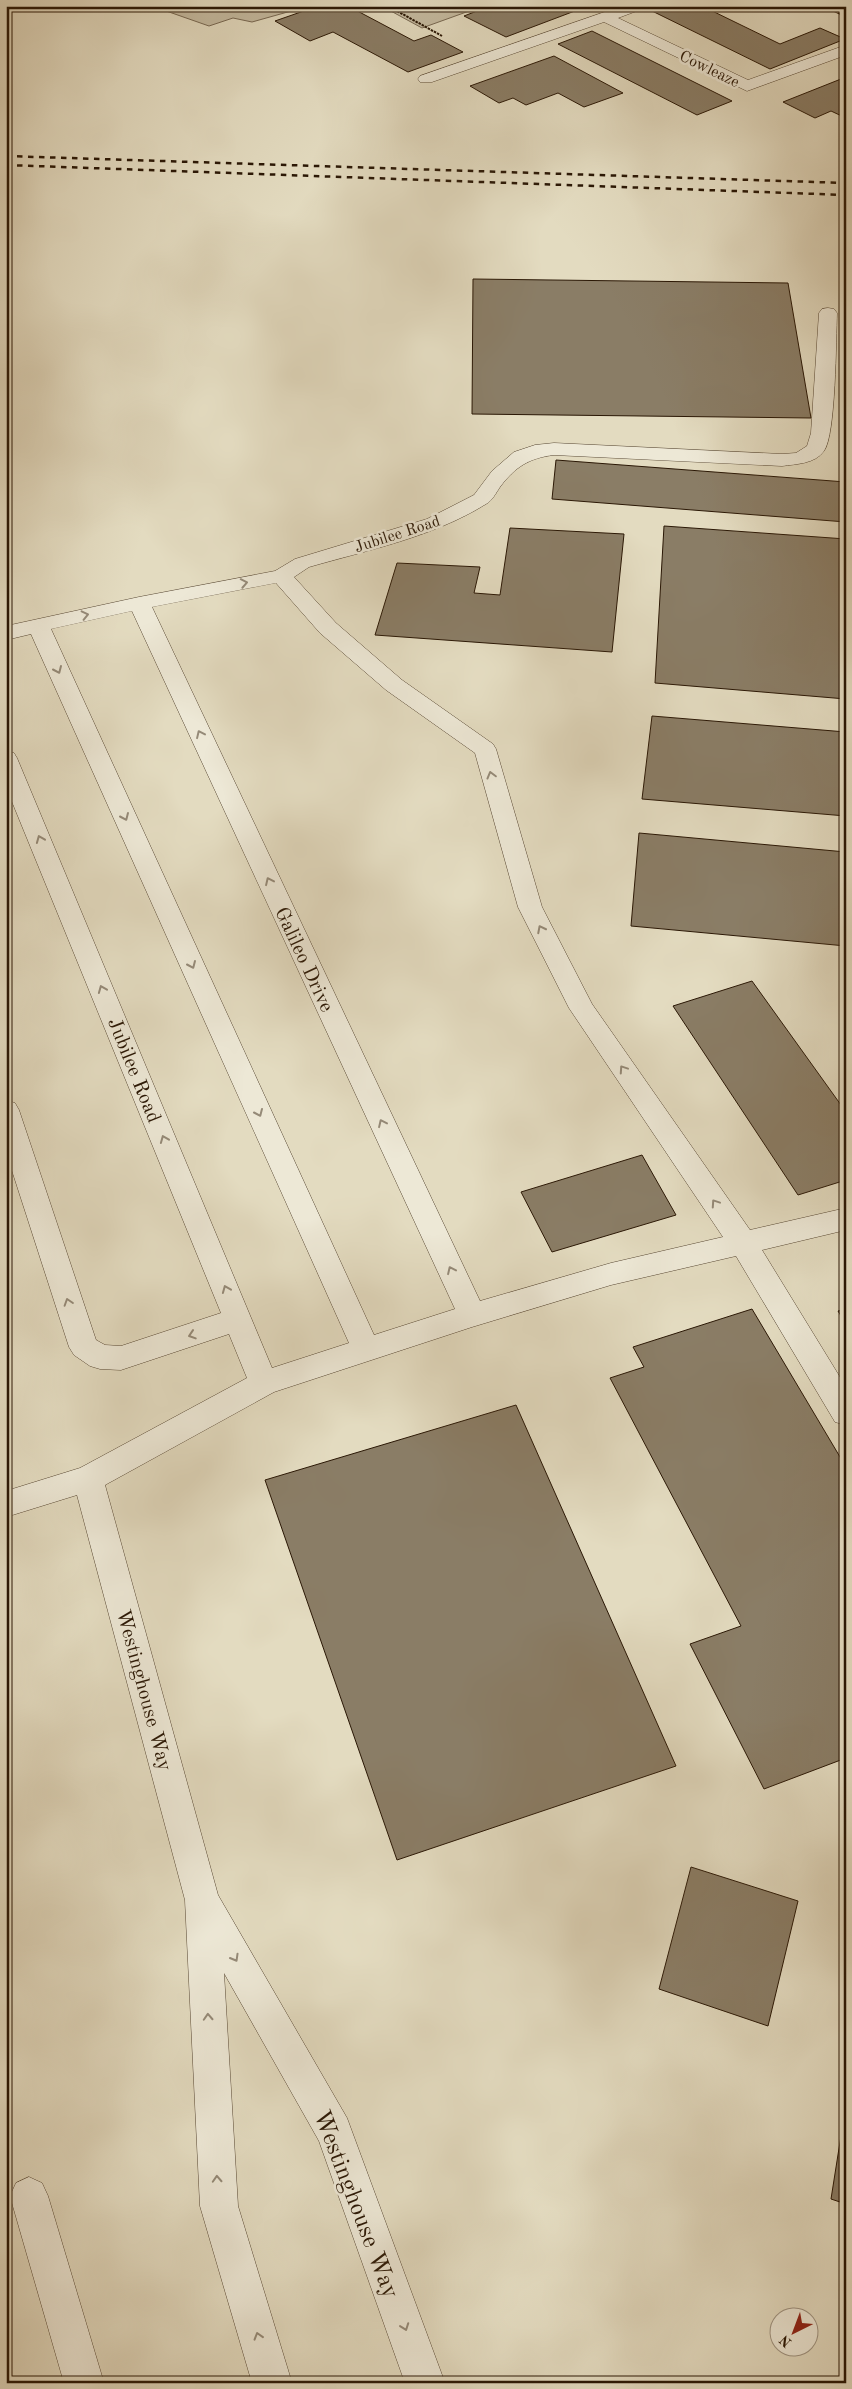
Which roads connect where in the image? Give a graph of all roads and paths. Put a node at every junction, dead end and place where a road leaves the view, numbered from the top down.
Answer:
1 (196, 6) edge
2 (271, 6) edge
3 (388, 6) edge
4 (637, 6) edge
5 (605, 17) junction
6 (416, 21) dead end
7 (846, 50) edge
8 (426, 79) dead end
9 (828, 313) dead end
10 (282, 576) junction
11 (139, 603) junction
12 (38, 625) junction
13 (6, 633) edge
14 (6, 758) edge
15 (6, 1110) edge
16 (846, 1219) edge
17 (743, 1243) junction
18 (472, 1315) junction
19 (238, 1319) junction
20 (366, 1349) junction
21 (264, 1383) junction
22 (846, 1413) edge
23 (88, 1479) junction
24 (6, 1504) edge
25 (202, 1900) junction
26 (29, 2196) dead end
27 (84, 2383) edge
28 (272, 2383) edge
29 (425, 2383) edge

1 - 2 path
3 - 6 path
4 - 5 street
5 - 7 street, Cowleaze
5 - 8 street
9 - 10 street, Jubilee Road
11 -> 10 street, Jubilee Road
17 -> 10 street
12 -> 11 street, Jubilee Road
18 -> 11 street, Galileo Drive
12 - 13 street, Jubilee Road
12 -> 20 street
19 -> 14 street, Jubilee Road
19 -> 15 street
16 - 17 street
17 - 18 street
17 - 22 street
18 - 20 street
19 - 21 street, Jubilee Road
20 - 21 street
21 - 23 street
23 - 24 street
23 - 25 street, Westinghouse Way
28 -> 25 street, Westinghouse Way
25 -> 29 street, Westinghouse Way
26 - 27 street

